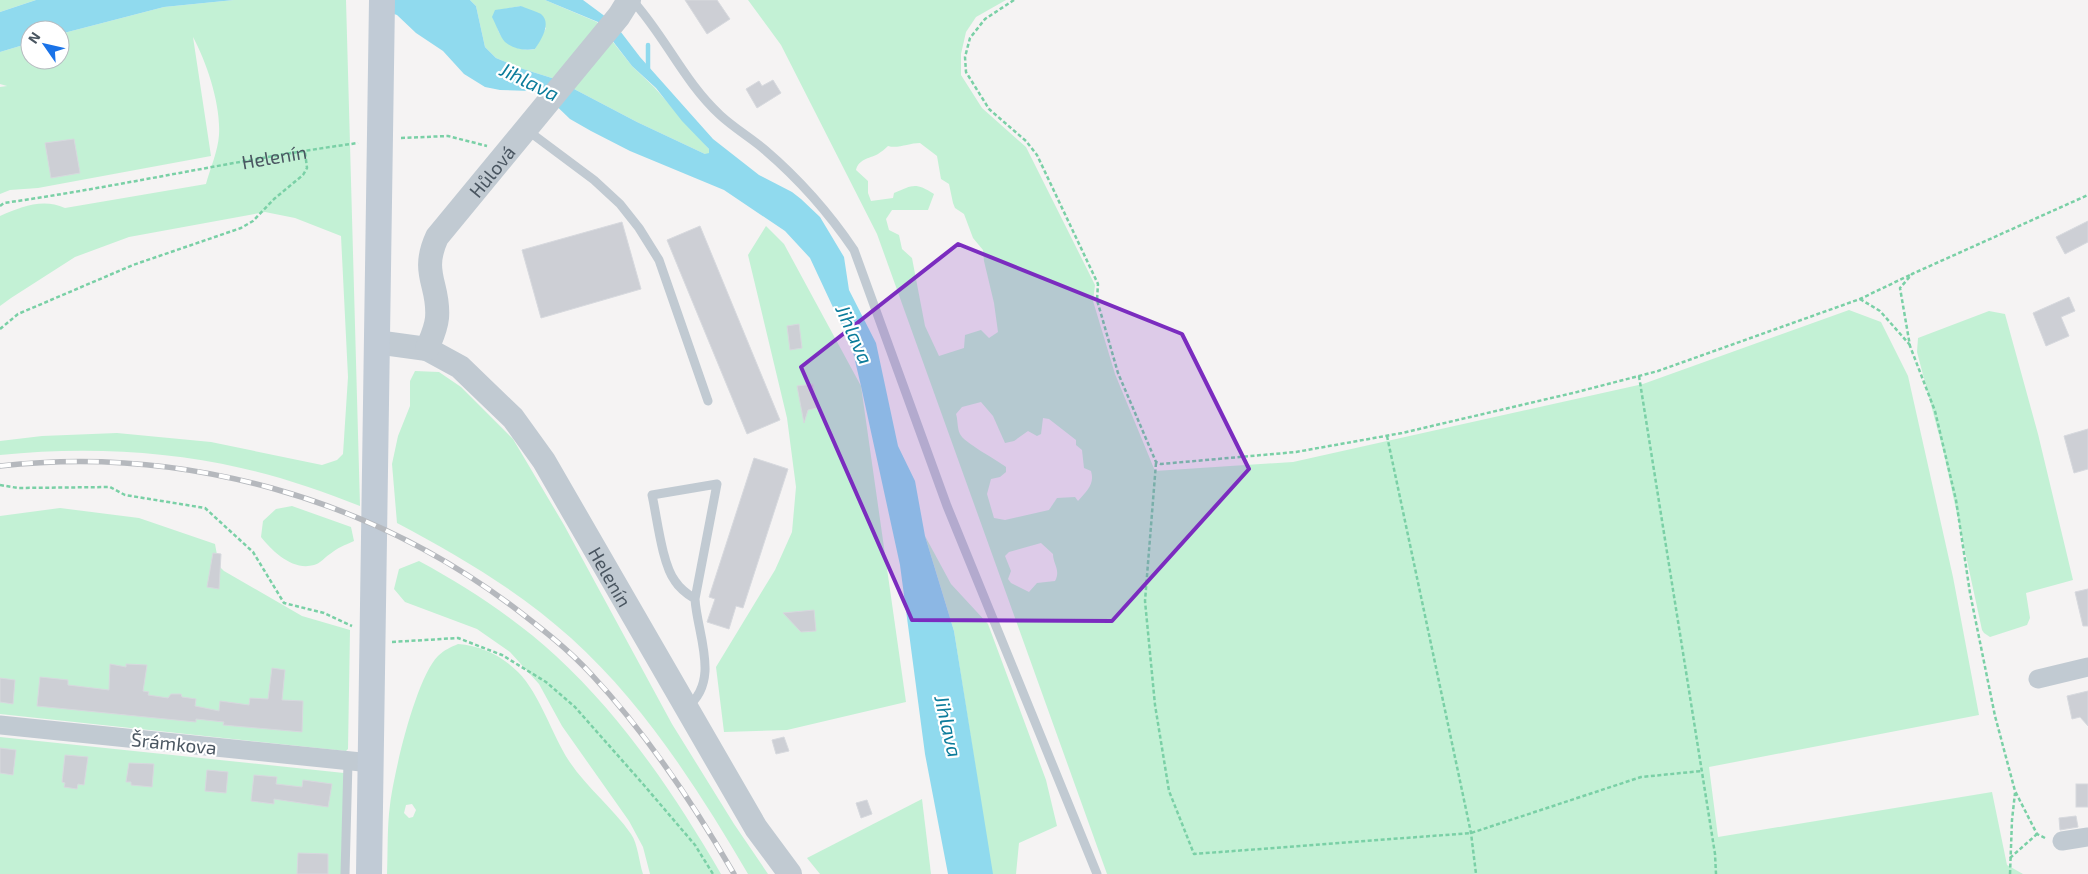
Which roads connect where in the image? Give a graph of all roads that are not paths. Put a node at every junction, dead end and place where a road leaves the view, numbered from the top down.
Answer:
1 (626, 5) edge
2 (382, 7) edge
3 (533, 120) junction
4 (376, 342) junction
5 (427, 349) junction
6 (708, 401) dead end
7 (695, 599) junction
8 (2088, 666) edge
9 (2038, 679) dead end
10 (687, 707) junction
11 (0, 725) edge
12 (359, 762) junction
13 (2088, 837) edge
14 (2062, 841) road end
15 (345, 874) edge
16 (369, 874) edge
17 (790, 874) edge
18 (1097, 874) edge

1 - 3 street, Hůlová
1 - 18 lane
2 - 4 main road
3 - 5 street, Hůlová
3 - 6 lane
4 - 5 street, Helenín
4 - 12 main road
5 - 10 street, Helenín
7 - 7 lane
7 - 10 lane
8 - 9 street
10 - 17 street, Helenín
11 - 12 street, Šrámkova
12 - 15 lane
12 - 16 main road
13 - 14 street

